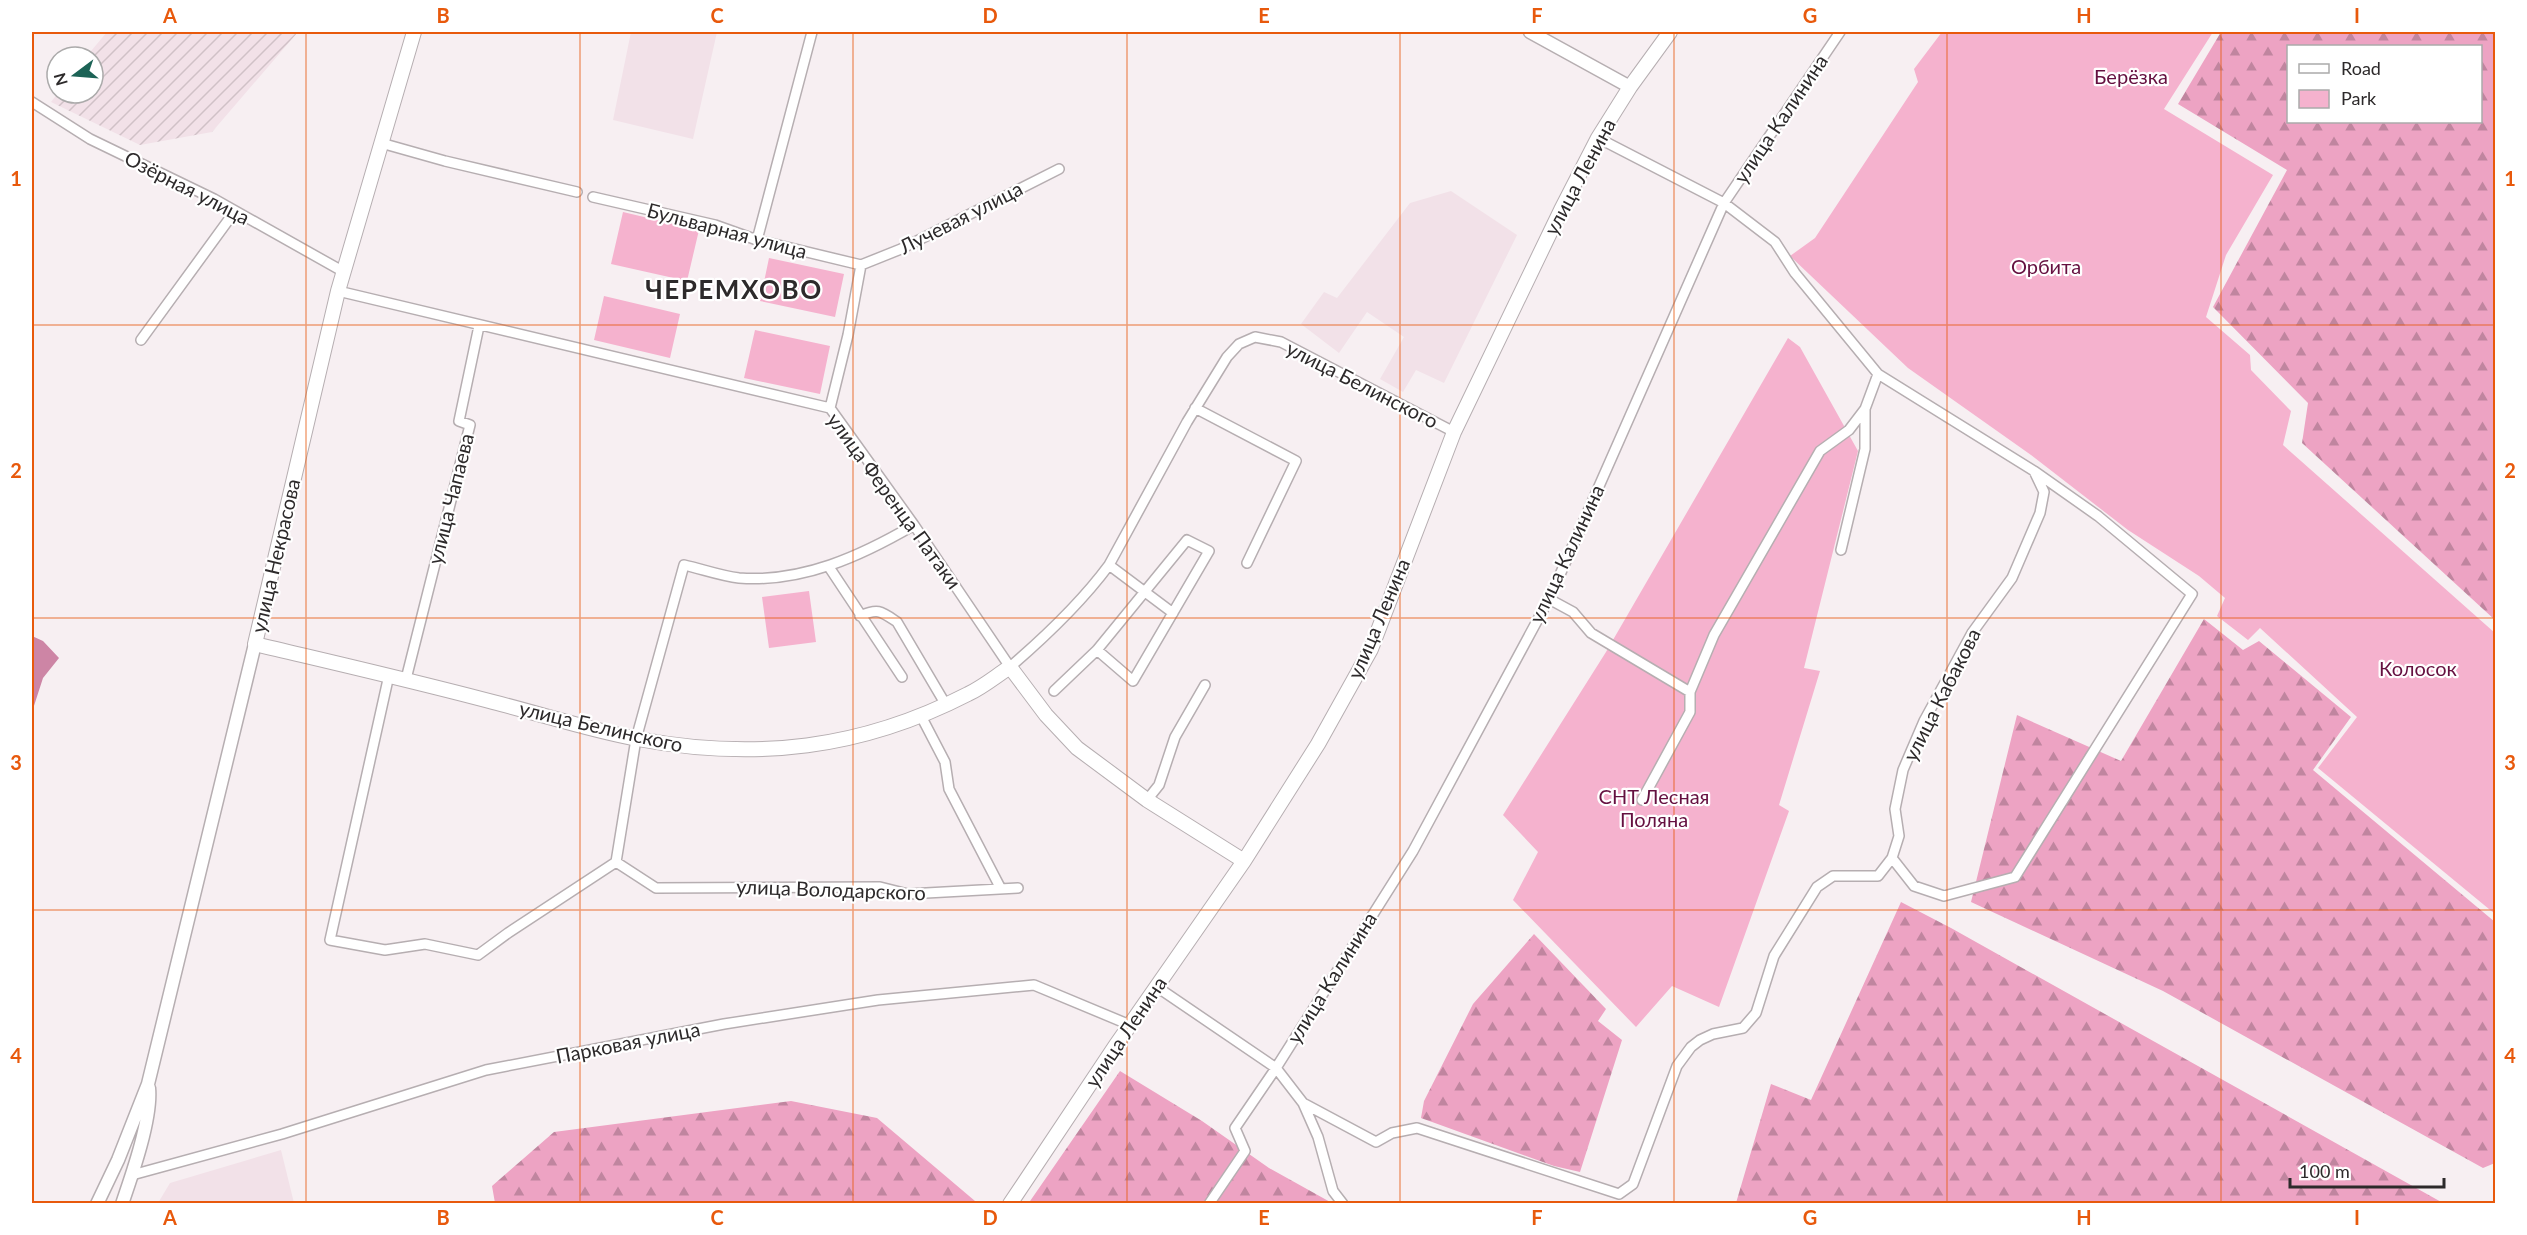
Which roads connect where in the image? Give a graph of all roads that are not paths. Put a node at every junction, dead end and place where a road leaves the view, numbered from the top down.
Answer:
1 (414, 32) edge
2 (812, 32) edge
3 (1530, 32) edge
4 (1670, 32) edge
5 (1840, 32) edge
6 (1630, 87) junction
7 (32, 102) edge
8 (1598, 138) junction
9 (381, 143) junction
10 (1059, 169) dead end
11 (577, 192) dead end
12 (593, 198) dead end
13 (1724, 203) junction
14 (235, 211) junction
15 (757, 240) junction
16 (861, 265) junction
17 (344, 272) junction
18 (338, 291) junction
19 (479, 326) junction
20 (141, 340) dead end
21 (1878, 375) junction
22 (830, 408) junction
23 (1195, 408) junction
24 (1865, 409) junction
25 (1454, 432) junction
26 (2034, 471) junction
27 (914, 525) junction
28 (1841, 550) dead end
29 (1247, 563) dead end
30 (1109, 565) junction
31 (829, 567) junction
32 (1144, 592) junction
33 (1549, 599) junction
34 (1173, 614) junction
35 (860, 616) junction
36 (255, 644) junction
37 (1096, 650) junction
38 (1010, 667) junction
39 (389, 675) junction
40 (902, 677) dead end
41 (406, 679) junction
42 (1205, 685) dead end
43 (1054, 691) dead end
44 (1690, 692) junction
45 (946, 705) junction
46 (921, 716) junction
47 (636, 739) junction
48 (1148, 800) junction
49 (1641, 800) dead end
50 (1892, 858) junction
51 (1244, 861) junction
52 (616, 862) junction
53 (1018, 888) dead end
54 (1001, 889) junction
55 (1157, 987) junction
56 (1130, 1024) junction
57 (1276, 1068) junction
58 (148, 1084) junction
59 (1303, 1103) junction
60 (132, 1175) junction
61 (97, 1203) edge
62 (122, 1203) edge
63 (1010, 1203) edge
64 (1209, 1203) edge
65 (1343, 1203) edge

1 - 9 main road, улица Некрасова
2 - 15 street
3 - 6 street
4 - 6 main road, улица Ленина
5 - 13 street, улица Калинина
6 - 8 main road, улица Ленина
7 - 14 street, Озёрная улица
8 - 13 street
8 - 25 main road, улица Ленина
9 - 11 street
9 - 17 main road, улица Некрасова
10 - 16 street, Лучевая улица
12 - 15 street, Бульварная улица
13 - 21 street
13 - 33 street, улица Калинина
14 - 17 street, Озёрная улица
14 - 20 street
15 - 16 street, Бульварная улица
16 - 22 street
17 - 18 main road, улица Некрасова
18 - 19 street, улица Ференца Патаки
18 - 36 main road, улица Некрасова
19 - 22 street, улица Ференца Патаки
19 - 41 street, улица Чапаева
21 - 24 street
21 - 26 street
22 - 27 street, улица Ференца Патаки
23 - 25 street, улица Белинского
23 - 29 street
23 - 30 street, улица Белинского
24 - 28 street
24 - 44 street
25 - 51 main road, улица Ленина
26 - 50 street, улица Кабакова
26 - 50 street
27 - 31 street
27 - 38 street, улица Ференца Патаки
30 - 32 street
30 - 38 street, улица Белинского
31 - 35 street
31 - 47 street
32 - 34 street
32 - 34 street
32 - 37 street
33 - 44 street
33 - 57 street, улица Калинина
34 - 37 street
35 - 40 street
35 - 45 street
36 - 39 main road, улица Белинского
36 - 58 street, улица Некрасова
37 - 43 street
38 - 45 main road, улица Белинского
38 - 48 main road, улица Ференца Патаки
39 - 41 main road, улица Белинского
39 - 52 street
41 - 47 main road, улица Белинского
42 - 48 street
44 - 49 street
45 - 46 main road, улица Белинского
46 - 47 main road, улица Белинского
46 - 54 street
47 - 52 street
48 - 51 main road, улица Ференца Патаки
50 - 59 street
51 - 55 main road, улица Ленина
52 - 54 street, улица Володарского
53 - 54 street, улица Володарского
55 - 56 main road, улица Ленина
55 - 57 street
56 - 60 street, Парковая улица
56 - 63 main road, улица Ленина
57 - 59 street
57 - 64 street, улица Калинина
58 - 60 street, улица Некрасова
58 - 61 street, улица Некрасова
59 - 65 street
60 - 62 street, улица Некрасова

